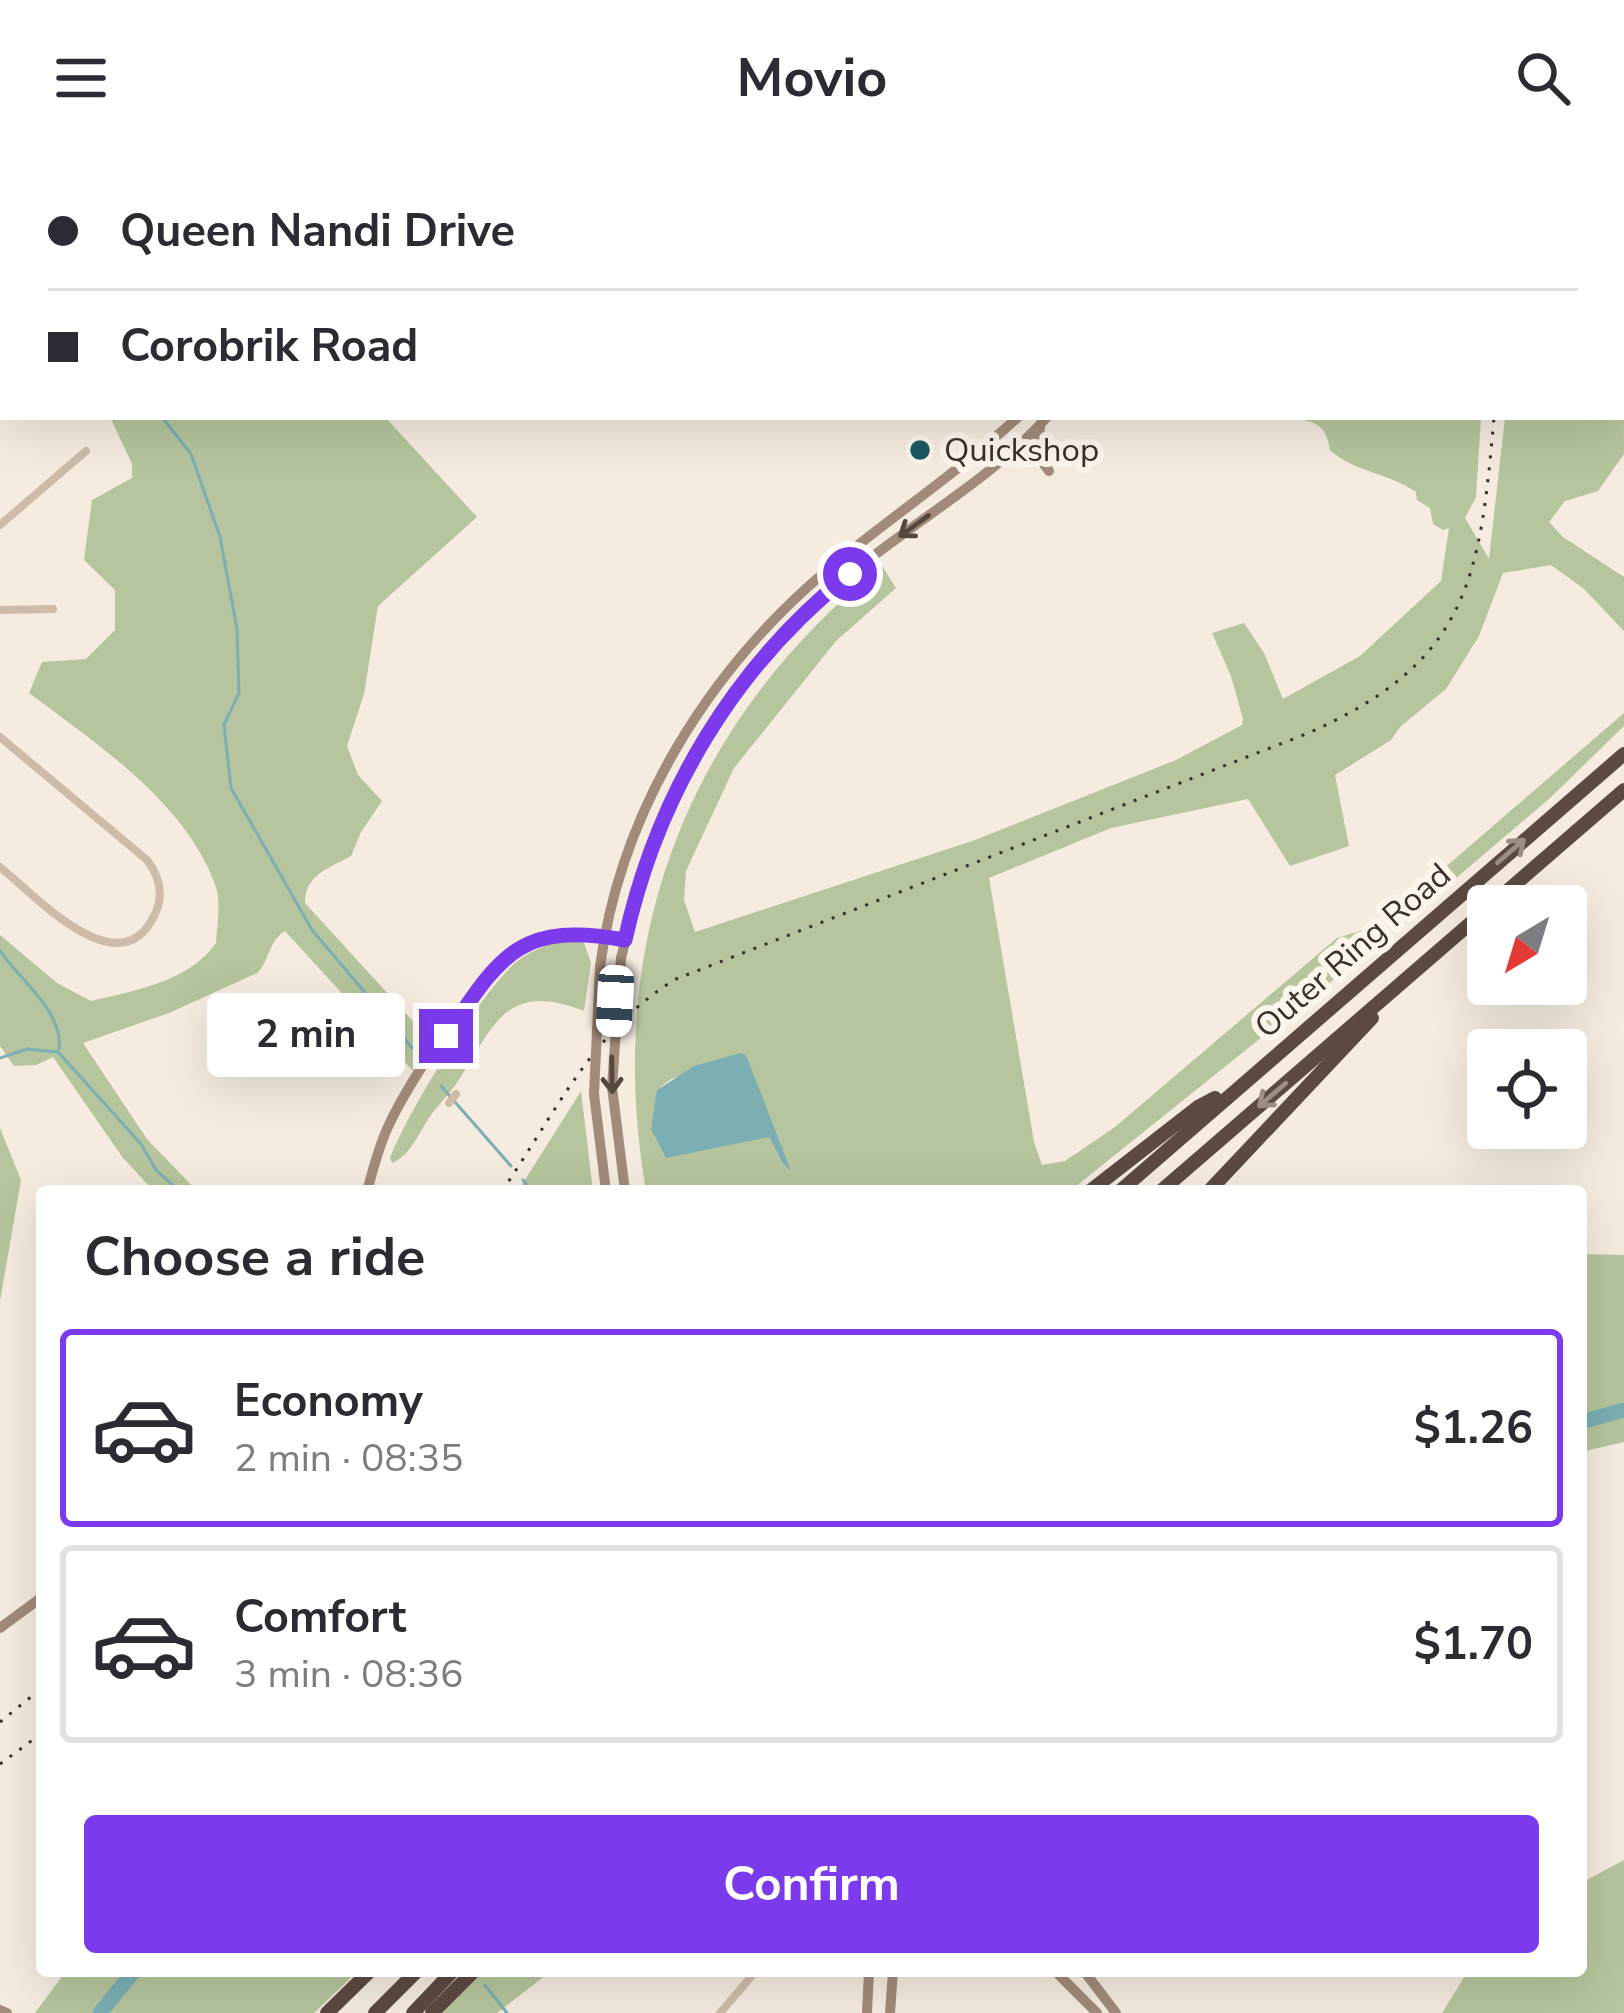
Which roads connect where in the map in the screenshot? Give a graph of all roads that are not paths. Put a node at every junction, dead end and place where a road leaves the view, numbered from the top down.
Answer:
1 (1015, 420) edge
2 (1044, 420) edge
3 (86, 452) dead end
4 (1049, 471) dead end
5 (0, 525) edge
6 (0, 610) edge
7 (52, 610) dead end
8 (0, 737) edge
9 (1624, 754) edge
10 (1624, 790) edge
11 (0, 867) edge
12 (1514, 885) edge
13 (1467, 926) edge
14 (604, 936) junction
15 (625, 940) junction
16 (1412, 974) junction
17 (1230, 1091) junction
18 (456, 1094) dead end
19 (449, 1103) dead end
20 (369, 1185) edge
21 (605, 1185) edge
22 (625, 1185) edge
23 (1098, 1185) edge
24 (1127, 1185) edge
25 (1168, 1185) edge
26 (1215, 1185) edge
27 (36, 1601) edge
28 (0, 1628) edge
29 (364, 1977) edge
30 (411, 1977) edge
31 (447, 1977) edge
32 (468, 1977) edge
33 (751, 1977) edge
34 (866, 1977) edge
35 (892, 1977) edge
36 (1061, 1977) edge
37 (1089, 1977) edge
38 (326, 2013) edge
39 (375, 2013) edge
40 (413, 2013) edge
41 (432, 2013) edge
42 (721, 2013) edge
43 (867, 2013) edge
44 (890, 2013) edge
45 (1097, 2013) edge
46 (1116, 2013) edge

1 - 14 main road
2 - 4 main road
2 -> 15 main road
3 - 5 street
6 - 7 street
8 - 11 street
17 -> 9 highway, Outer Ring Road
10 - 12 highway, Outer Ring Road
13 - 16 highway, Outer Ring Road
14 - 15 main road
14 - 20 main road
14 - 21 main road, bridge
15 -> 22 main road, bridge
16 -> 25 highway, Outer Ring Road
16 - 26 highway
17 - 23 highway
17 - 24 highway, Outer Ring Road
18 - 19 street
27 - 28 main road
29 - 38 highway
30 - 39 highway
31 - 40 highway
32 - 41 highway
33 - 42 street
34 - 43 main road
35 - 44 main road
36 - 45 main road
37 - 46 main road

